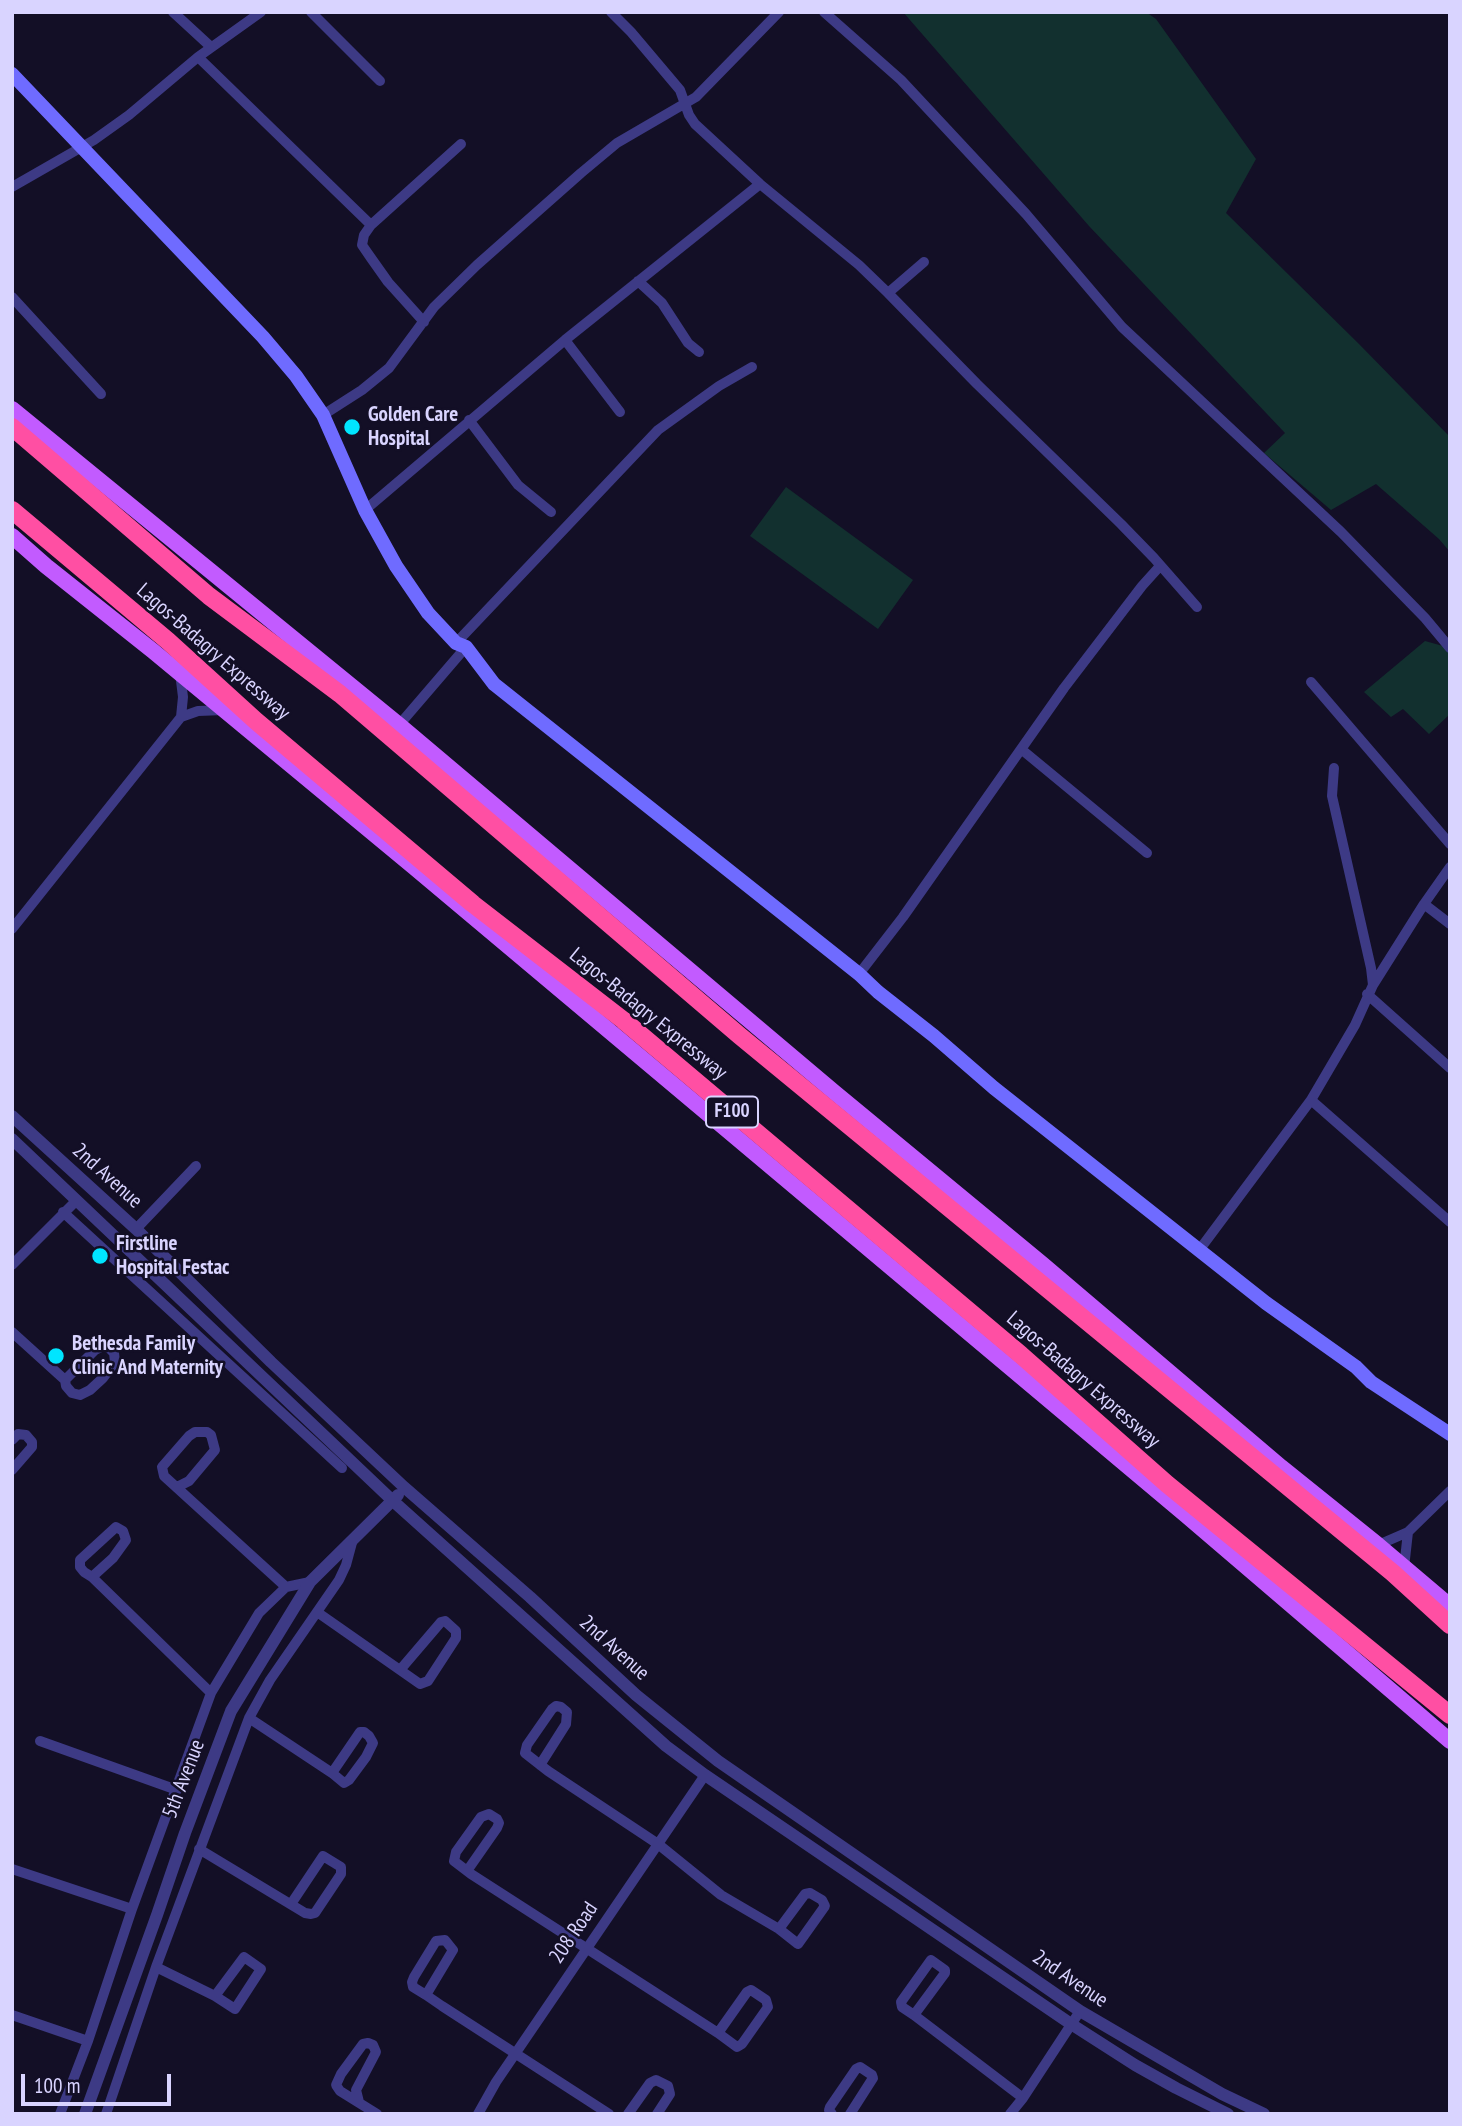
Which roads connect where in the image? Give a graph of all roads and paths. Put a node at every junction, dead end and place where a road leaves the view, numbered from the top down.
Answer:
1 (173, 12) edge
2 (261, 12) edge
3 (311, 12) edge
4 (611, 12) edge
5 (779, 12) edge
6 (824, 12) edge
7 (211, 47) junction
8 (198, 57) junction
9 (12, 74) edge
10 (380, 81) dead end
11 (684, 104) junction
12 (461, 144) dead end
13 (83, 147) junction
14 (761, 184) junction
15 (12, 187) edge
16 (371, 225) junction
17 (924, 262) dead end
18 (638, 281) junction
19 (888, 293) junction
20 (12, 297) edge
21 (424, 322) junction
22 (565, 340) junction
23 (699, 352) dead end
24 (752, 367) dead end
25 (101, 394) dead end
26 (12, 409) edge
27 (620, 412) dead end
28 (323, 415) junction
29 (468, 420) junction
30 (12, 427) edge
31 (12, 510) edge
32 (365, 510) junction
33 (551, 512) dead end
34 (12, 536) edge
35 (1160, 566) junction
36 (1197, 607) dead end
37 (461, 645) junction
38 (1450, 648) edge
39 (180, 673) junction
40 (1311, 682) dead end
41 (225, 710) junction
42 (181, 717) junction
43 (399, 725) junction
44 (1021, 749) junction
45 (1334, 768) dead end
46 (1450, 844) edge
47 (1147, 853) dead end
48 (1450, 867) edge
49 (1424, 904) junction
50 (1450, 924) edge
51 (12, 929) edge
52 (859, 974) junction
53 (1370, 990) junction
54 (1450, 1068) edge
55 (1311, 1100) junction
56 (12, 1116) edge
57 (12, 1139) edge
58 (196, 1166) dead end
59 (76, 1201) junction
60 (63, 1212) junction
61 (1450, 1222) edge
62 (136, 1229) junction
63 (1200, 1250) junction
64 (12, 1265) edge
65 (12, 1332) edge
66 (1356, 1367) junction
67 (65, 1380) junction
68 (1450, 1425) edge
69 (1450, 1434) edge
70 (12, 1440) edge
71 (342, 1468) dead end
72 (12, 1471) edge
73 (177, 1487) junction
74 (404, 1487) junction
75 (1450, 1491) edge
76 (393, 1501) junction
77 (1408, 1531) junction
78 (354, 1538) junction
79 (1378, 1545) junction
80 (1404, 1568) junction
81 (92, 1577) junction
82 (310, 1582) junction
83 (286, 1587) junction
84 (1450, 1606) edge
85 (317, 1612) junction
86 (1450, 1625) edge
87 (400, 1670) junction
88 (211, 1692) junction
89 (1450, 1715) edge
90 (249, 1718) junction
91 (40, 1741) dead end
92 (1450, 1741) edge
93 (540, 1765) junction
94 (332, 1773) junction
95 (705, 1776) junction
96 (177, 1790) junction
97 (657, 1844) junction
98 (199, 1849) junction
99 (12, 1869) edge
100 (467, 1871) junction
101 (291, 1904) junction
102 (132, 1909) junction
103 (779, 1929) junction
104 (587, 1948) junction
105 (156, 1967) junction
106 (426, 1995) junction
107 (215, 1996) junction
108 (1080, 2011) junction
109 (12, 2015) edge
110 (914, 2015) junction
111 (1071, 2024) junction
112 (718, 2033) junction
113 (88, 2041) junction
114 (516, 2053) junction
115 (1023, 2098) junction
116 (359, 2102) junction
117 (1209, 2110) edge
118 (60, 2114) edge
119 (85, 2114) edge
120 (106, 2114) edge
121 (377, 2114) edge
122 (478, 2114) edge
123 (609, 2114) edge
124 (628, 2114) edge
125 (657, 2114) edge
126 (832, 2114) edge
127 (850, 2114) edge
128 (1010, 2114) edge
129 (1228, 2114) edge
130 (1264, 2114) edge

1 - 7 street
2 - 7 street
3 - 10 street
4 - 11 street
5 - 11 street
6 - 38 street
7 - 8 street
8 - 13 street
8 - 16 street
9 - 13 main road
11 - 14 street
11 - 21 street
12 - 16 street
13 - 15 street
13 - 28 main road
14 - 18 street
14 - 19 street
16 - 21 street
17 - 19 street
18 - 22 street
18 - 23 street
19 - 35 street
20 - 25 street
21 - 28 street
22 - 27 street
22 - 29 street
24 - 37 street
26 - 43 main road
28 - 32 main road
29 - 32 street
29 - 33 street
30 - 86 highway, Lagos-Badagry Expressway
31 - 89 highway, Lagos-Badagry Expressway / F100
32 - 37 main road
34 - 39 main road, Lagos-Badagry Expressway
35 - 36 street
35 - 44 street
37 - 43 street
37 - 52 main road
39 - 41 main road, Lagos-Badagry Expressway
39 - 42 street
40 - 46 street
41 - 42 street
41 - 92 main road, Lagos-Badagry Expressway
42 - 51 street
43 - 79 main road
44 - 47 street
44 - 52 street
45 - 53 street
48 - 49 street
49 - 50 street
49 - 53 street
52 - 63 main road
53 - 54 street
53 - 55 street
55 - 61 street
55 - 63 street
56 - 62 street, 2nd Avenue
57 - 59 street, 2nd Avenue
58 - 62 street
59 - 60 street
59 - 76 street, 2nd Avenue
60 - 64 street
60 - 71 street
62 - 74 street, 2nd Avenue
63 - 66 main road
65 - 67 street
66 - 68 main road
66 - 69 main road
67 - 67 street
70 - 72 street
73 - 73 street
73 - 83 street
74 - 76 street, 5th Avenue
74 - 108 street, 2nd Avenue
75 - 77 street
76 - 78 street, 5th Avenue
76 - 95 street, 2nd Avenue
77 - 79 street
77 - 80 street
78 - 82 street, 5th Avenue
78 - 85 street
79 - 80 main road
80 - 84 main road
81 - 81 street
81 - 88 street
82 - 83 street
82 - 119 street, 5th Avenue
83 - 88 street
85 - 87 street
85 - 90 street
87 - 87 street
88 - 96 street
90 - 94 street
90 - 98 street
91 - 96 street
93 - 93 street
93 - 97 street
94 - 94 street
95 - 97 street, 208 Road
95 - 111 street, 2nd Avenue
96 - 102 street
97 - 103 street
97 - 104 street, 208 Road
98 - 101 street
98 - 105 street
99 - 102 street
100 - 100 street
100 - 104 street
101 - 101 street
102 - 113 street
103 - 103 street
104 - 112 street
104 - 114 street, 208 Road
105 - 107 street
105 - 120 street
106 - 106 street
106 - 114 street
107 - 107 street
108 - 111 street
108 - 130 street, 2nd Avenue
109 - 113 street
110 - 110 street
110 - 115 street
111 - 115 street
111 - 117 street, 2nd Avenue
112 - 112 street
113 - 118 street
114 - 122 street, 208 Road
114 - 123 street
115 - 128 street
116 - 116 street
116 - 121 street
117 - 129 street, 2nd Avenue
124 - 125 street
126 - 127 street

